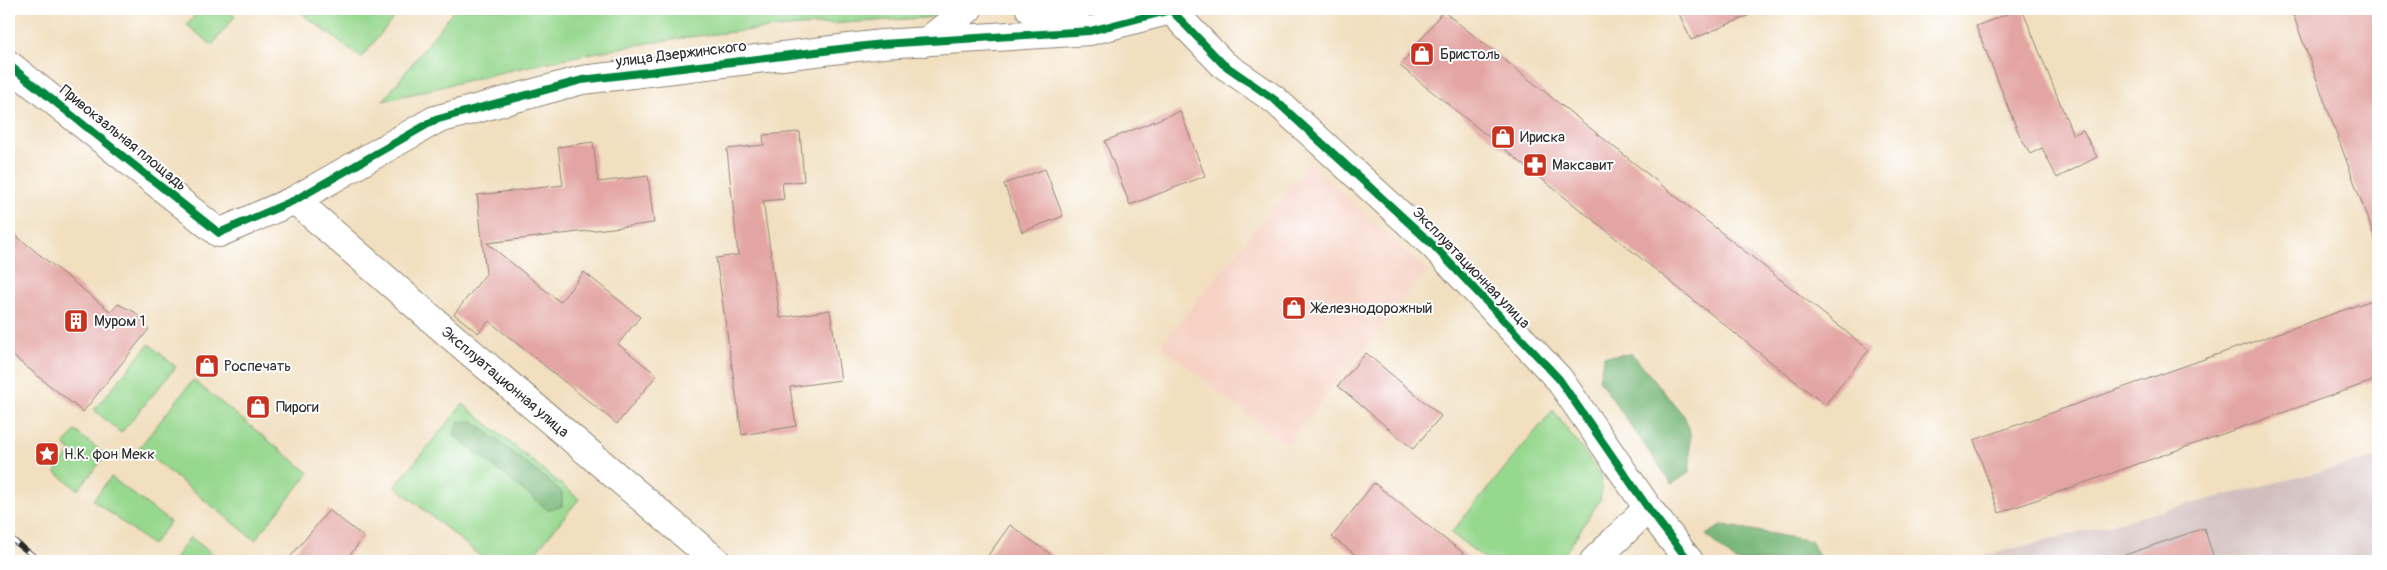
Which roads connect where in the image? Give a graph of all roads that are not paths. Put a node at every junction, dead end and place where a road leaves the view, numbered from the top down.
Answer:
1 (968, 9) edge
2 (1030, 9) edge
3 (1173, 10) edge
4 (1090, 31) junction
5 (926, 42) junction
6 (9, 65) edge
7 (295, 200) junction
8 (220, 233) joint
9 (1648, 508) junction
10 (716, 561) edge
11 (1594, 561) edge
12 (1689, 561) edge

1 - 5 street
2 - 4 street
3 - 4 street, улица Дзержинского
3 - 9 street, Эксплуатационная улица
4 - 5 street, улица Дзержинского
5 - 7 street, улица Дзержинского
6 - 8 street, Привокзальная площадь
7 - 8 street, улица Дзержинского
7 - 10 street, Эксплуатационная улица
9 - 11 street
9 - 12 street, Эксплуатационная улица

